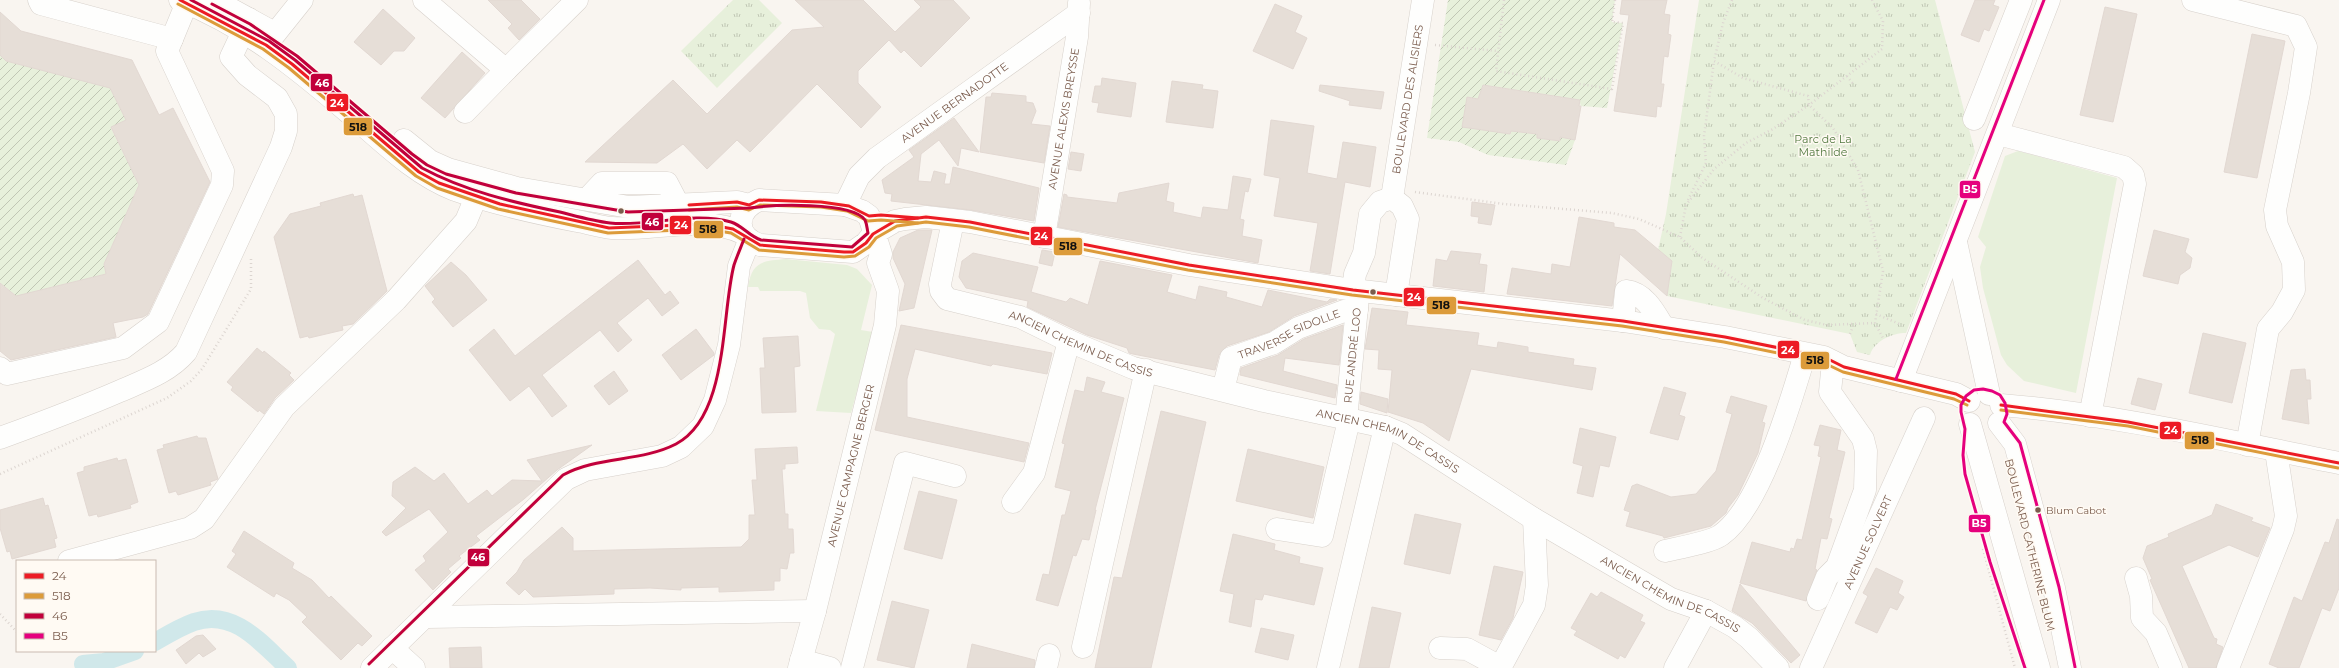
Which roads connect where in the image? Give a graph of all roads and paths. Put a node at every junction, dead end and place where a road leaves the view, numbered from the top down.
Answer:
1 (39, 0) edge
2 (214, 0) edge
3 (302, 0) edge
4 (424, 0) edge
5 (577, 0) edge
6 (1423, 0) edge
7 (1504, 0) edge
8 (1615, 0) edge
9 (1732, 0) edge
10 (1872, 0) edge
11 (2021, 0) edge
12 (2049, 0) edge
13 (2193, 0) edge
14 (185, 1) edge
15 (1079, 6) edge
16 (246, 25) junction
17 (172, 39) junction
18 (270, 40) junction
19 (1417, 43) junction
20 (1498, 51) junction
21 (1714, 61) junction
22 (506, 70) junction
23 (1847, 76) junction
24 (1854, 85) dead end
25 (1809, 105) junction
26 (465, 112) dead end
27 (1974, 119) dead end
28 (1998, 134) junction
29 (503, 183) junction
30 (476, 197) junction
31 (1392, 198) junction
32 (587, 199) junction
33 (749, 205) junction
34 (845, 205) junction
35 (1686, 205) junction
36 (679, 206) junction
37 (629, 207) junction
38 (578, 221) junction
39 (953, 221) junction
40 (871, 225) junction
41 (746, 237) junction
42 (1044, 237) junction
43 (1680, 237) junction
44 (1956, 242) junction
45 (853, 252) junction
46 (878, 263) junction
47 (1396, 295) junction
48 (1356, 297) junction
49 (1876, 314) junction
50 (1623, 321) junction
51 (1875, 324) junction
52 (1853, 326) junction
53 (1664, 328) junction
54 (1908, 328) dead end
55 (1850, 334) dead end
56 (1884, 340) dead end
57 (1069, 341) junction
58 (1805, 354) junction
59 (1833, 362) junction
60 (0, 368) edge
61 (1146, 370) junction
62 (1901, 381) junction
63 (1223, 390) junction
64 (1989, 406) junction
65 (2090, 416) junction
66 (1924, 418) dead end
67 (1347, 420) junction
68 (1970, 424) junction
69 (1385, 427) junction
70 (0, 438) edge
71 (2247, 445) junction
72 (2276, 451) junction
73 (2339, 463) edge
74 (955, 476) dead end
75 (1013, 502) dead end
76 (1534, 519) junction
77 (1277, 529) dead end
78 (1982, 544) dead end
79 (1665, 551) dead end
80 (74, 560) edge
81 (2136, 578) dead end
82 (1818, 599) dead end
83 (815, 611) junction
84 (1706, 611) junction
85 (0, 614) edge
86 (427, 617) junction
87 (16, 631) edge
88 (1083, 647) dead end
89 (392, 648) junction
90 (1440, 648) dead end
91 (800, 664) edge
92 (372, 668) edge
93 (414, 668) edge
94 (830, 668) edge
95 (852, 668) edge
96 (1328, 668) edge
97 (1500, 668) edge
98 (1675, 668) edge
99 (1778, 668) edge
100 (1811, 668) edge
101 (2015, 668) edge
102 (2030, 668) edge
103 (2039, 668) edge
104 (2061, 668) edge
105 (2070, 668) edge
106 (2172, 668) edge
107 (2228, 668) edge

1 - 17 street
2 - 16 street
3 - 18 street
4 - 22 street
5 - 22 street
6 - 19 street, BOULEVARD DES ALISIERS
7 - 20 path
8 - 20 path
9 - 21 path
10 - 23 path
11 - 27 street
12 - 28 street
13 - 71 street
14 - 16 street
14 - 17 street
15 - 34 street, AVENUE BERNADOTTE
15 - 42 street, AVENUE ALEXIS BREYSSE
16 - 18 street
16 - 70 street
17 - 60 street
18 - 29 street
18 - 30 street
19 - 20 path
19 - 31 street, BOULEVARD DES ALISIERS
21 - 25 path
21 - 35 path
22 - 26 street
23 - 24 path
23 - 25 path
25 - 35 path
25 - 49 path
28 - 44 street
28 - 65 street
29 - 30 street
29 - 32 street
30 - 38 street
30 - 80 street
31 - 43 path
31 - 47 street
31 - 48 street, RUE ANDRÉ LOO
32 - 36 street
32 - 37 street
33 - 34 street
33 - 36 street
33 - 41 street
34 - 40 street
35 - 43 path
36 - 37 street
37 - 38 street
38 - 41 street
39 - 40 street
39 - 42 street
39 - 57 street, ANCIEN CHEMIN DE CASSIS
40 - 45 street
40 - 46 street, AVENUE CAMPAGNE BERGER
41 - 45 street
41 - 86 street
42 - 48 street
43 - 52 path
44 - 62 street
44 - 64 street
45 - 46 street
46 - 83 street, AVENUE CAMPAGNE BERGER
47 - 48 street
47 - 50 street
48 - 63 street, TRAVERSE SIDOLLE
48 - 67 street, RUE ANDRÉ LOO
49 - 51 path
49 - 54 path
50 - 53 street
50 - 53 street
51 - 52 path
51 - 56 path
52 - 55 path
53 - 58 street
57 - 61 street, ANCIEN CHEMIN DE CASSIS
57 - 75 street
58 - 59 street
58 - 79 street
59 - 62 street
59 - 82 street
61 - 63 street, ANCIEN CHEMIN DE CASSIS
61 - 88 street
62 - 64 street
63 - 67 street, ANCIEN CHEMIN DE CASSIS
64 - 65 street
64 - 68 street
64 - 68 street
64 - 104 street, BOULEVARD CATHERINE BLUM
64 - 105 street
65 - 71 street
66 - 100 street, AVENUE SOLVERT
67 - 69 street, ANCIEN CHEMIN DE CASSIS
67 - 77 street, RUE ANDRÉ LOO
68 - 102 street
68 - 103 street, BOULEVARD CATHERINE BLUM
69 - 76 street, ANCIEN CHEMIN DE CASSIS
69 - 96 street
71 - 72 street
72 - 73 street
72 - 107 street
74 - 95 street
76 - 84 street, ANCIEN CHEMIN DE CASSIS
76 - 97 street
78 - 101 path
81 - 106 street
83 - 86 street
83 - 91 street, AVENUE CAMPAGNE BERGER
84 - 98 street
84 - 99 street, ANCIEN CHEMIN DE CASSIS
85 - 87 path
86 - 89 street
89 - 92 street
89 - 93 street
90 - 97 street
91 - 94 street

